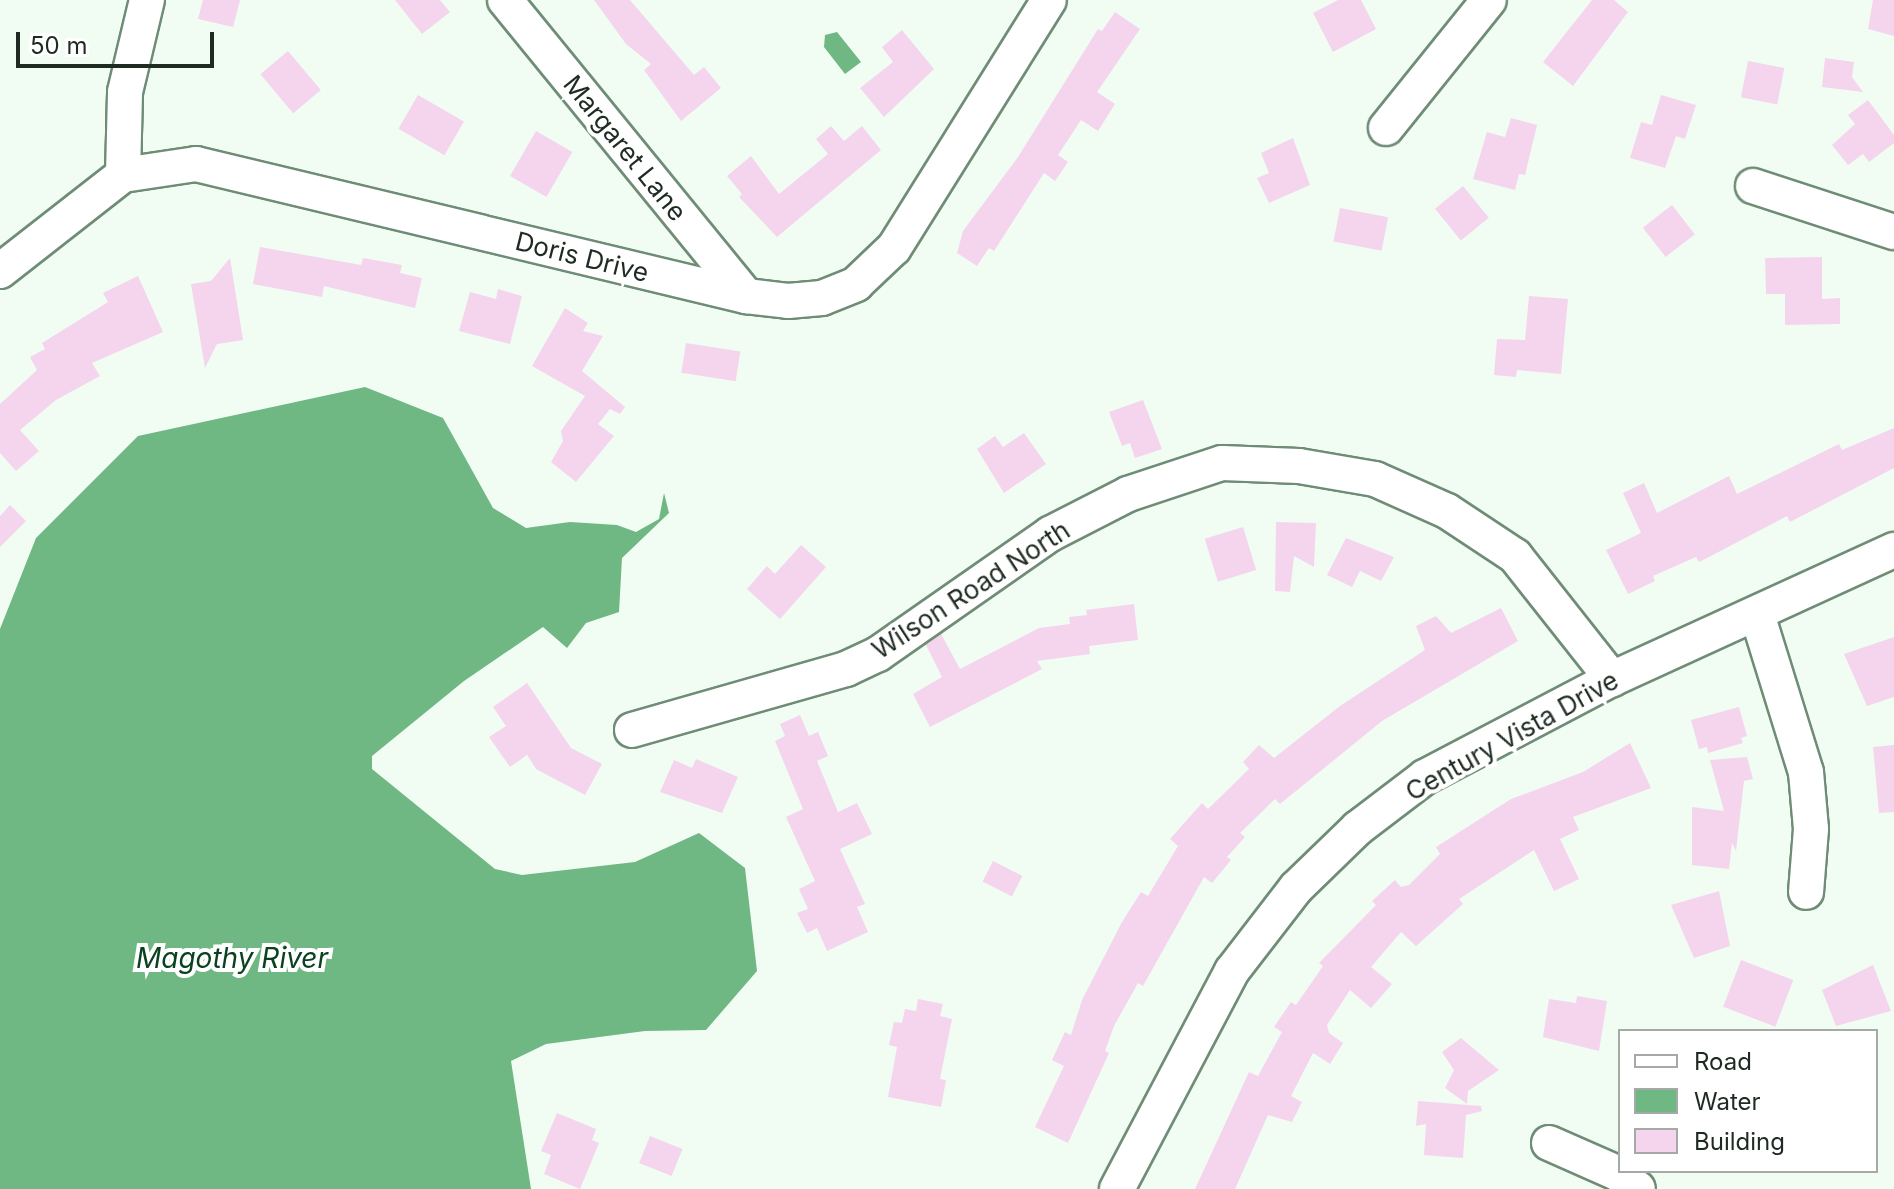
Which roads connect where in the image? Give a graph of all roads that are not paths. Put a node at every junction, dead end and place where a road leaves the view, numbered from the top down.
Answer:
1 (147, 0) edge
2 (505, 0) edge
3 (1489, 0) edge
4 (1041, 4) edge
5 (1386, 128) dead end
6 (123, 175) junction
7 (1753, 186) dead end
8 (1894, 232) edge
9 (0, 271) edge
10 (746, 296) junction
11 (1894, 550) edge
12 (1757, 614) junction
13 (1612, 679) junction
14 (632, 730) dead end
15 (1806, 892) dead end
16 (1549, 1143) dead end
17 (1117, 1189) edge
18 (1638, 1189) edge

1 - 6 street
2 - 10 street, Margaret Lane
3 - 5 street
4 - 10 street, Doris Drive
6 - 9 street, Doris Drive
6 - 10 street, Doris Drive
7 - 8 street
11 - 12 street, Century Vista Drive
12 - 13 street, Century Vista Drive
12 - 15 street
13 - 14 street, Wilson Road North
13 - 17 street, Century Vista Drive
16 - 18 street

